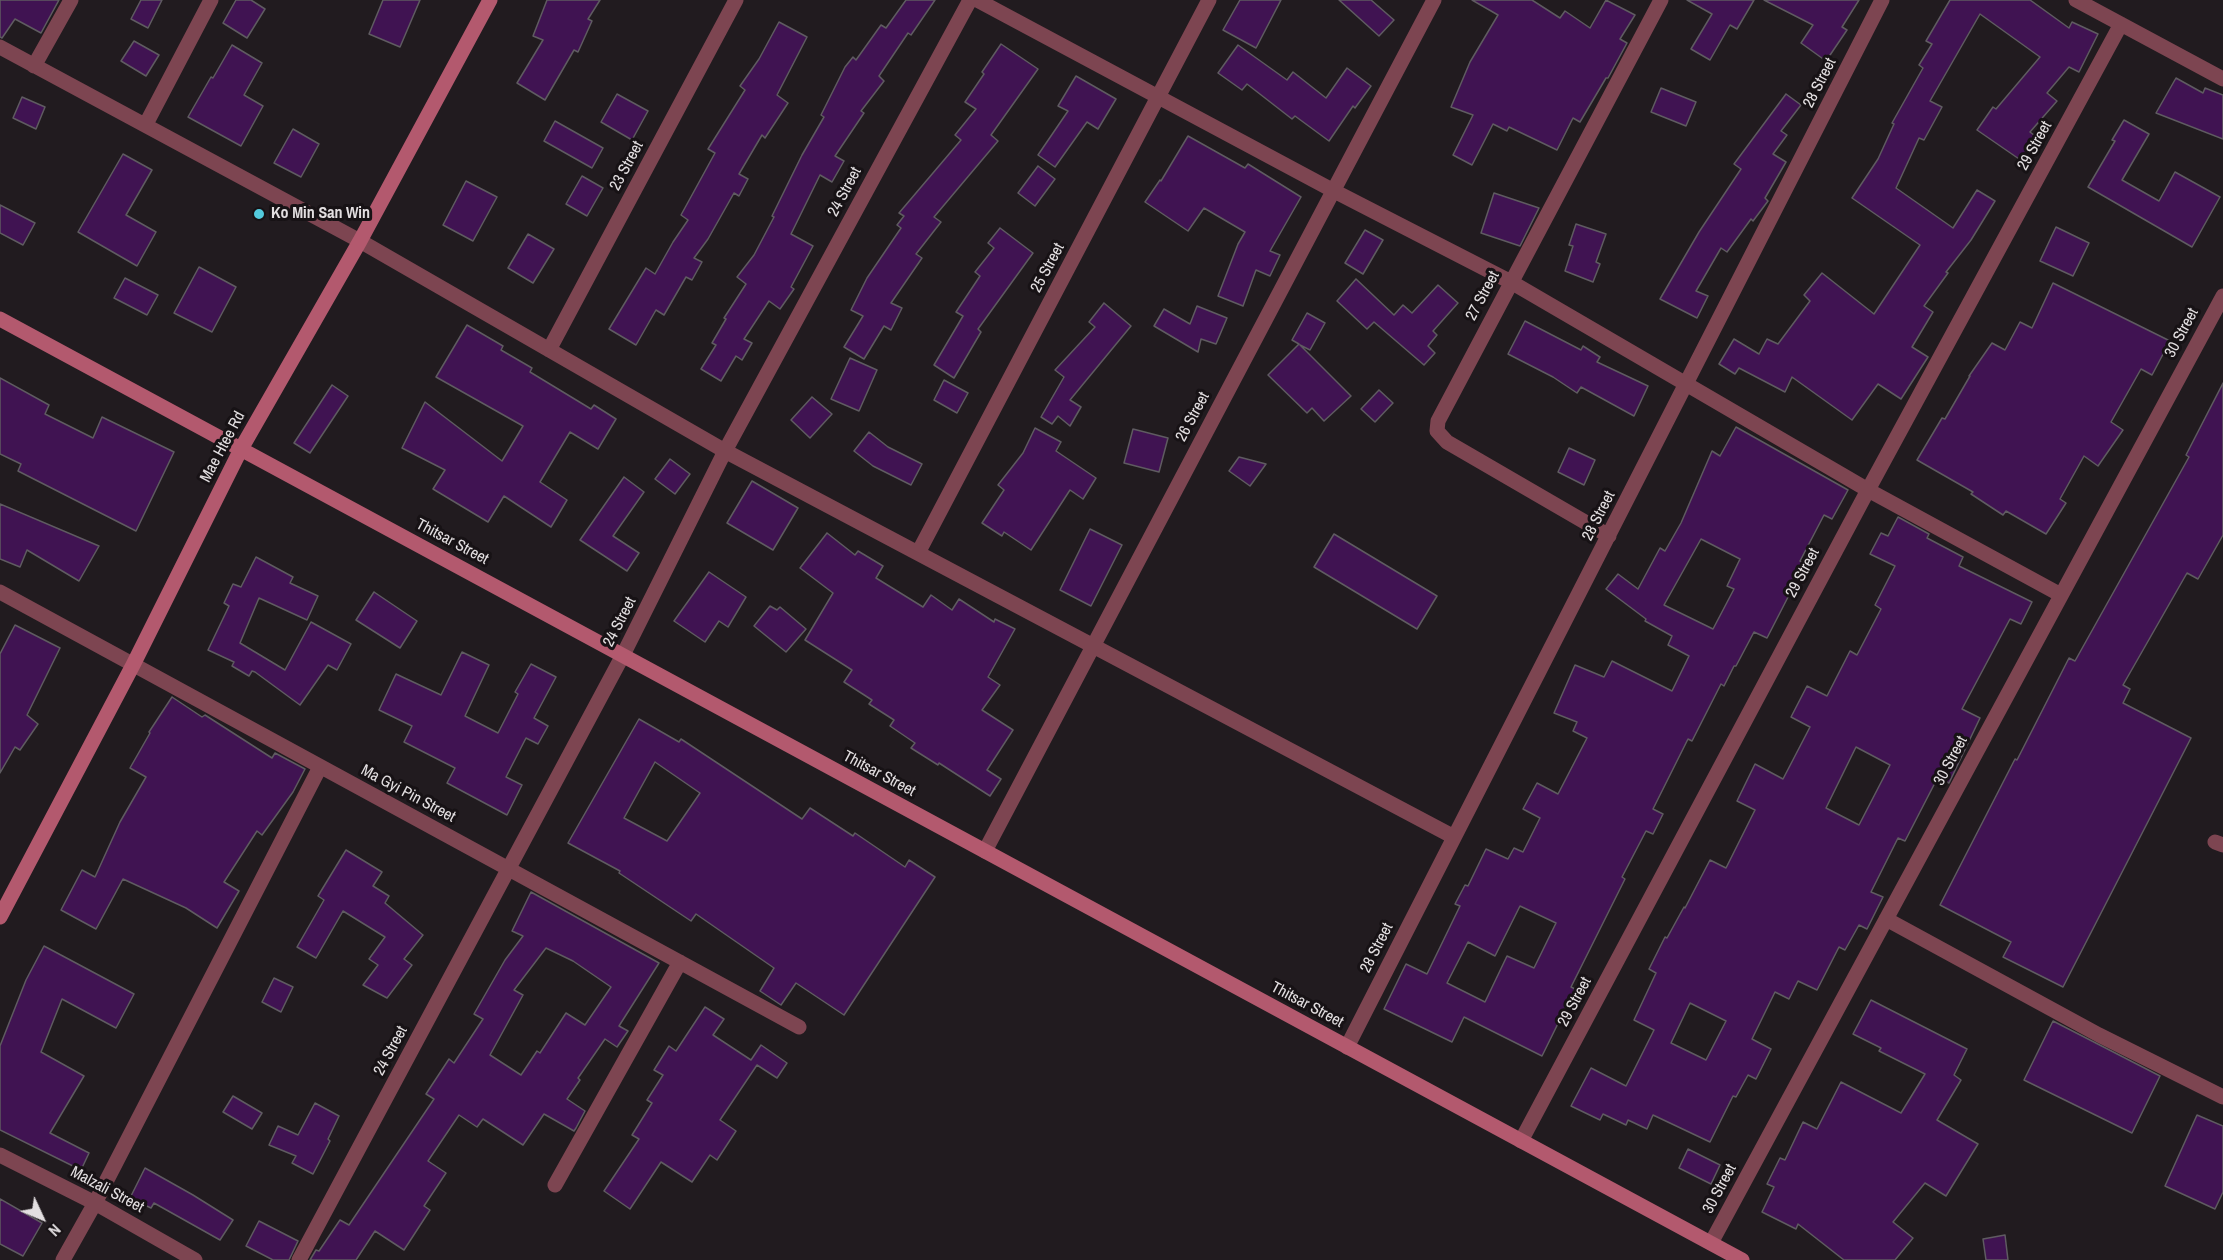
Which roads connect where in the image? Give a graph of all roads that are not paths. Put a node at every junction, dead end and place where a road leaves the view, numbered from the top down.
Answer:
1 (71, 0) edge
2 (211, 0) edge
3 (490, 0) edge
4 (736, 0) edge
5 (970, 0) edge
6 (977, 0) edge
7 (1209, 0) edge
8 (1434, 0) edge
9 (1661, 0) edge
10 (1882, 0) edge
11 (2076, 0) edge
12 (2121, 24) junction
13 (0, 47) edge
14 (34, 66) junction
15 (2223, 79) edge
16 (1158, 97) junction
17 (146, 124) junction
18 (1334, 191) junction
19 (360, 241) junction
20 (1511, 282) junction
21 (2223, 296) edge
22 (0, 319) edge
23 (549, 350) junction
24 (1687, 385) junction
25 (241, 449) junction
26 (725, 451) junction
27 (1868, 490) junction
28 (1609, 536) junction
29 (918, 553) junction
30 (0, 592) edge
31 (2061, 595) junction
32 (1092, 645) junction
33 (623, 656) junction
34 (133, 664) junction
35 (320, 767) junction
36 (1454, 837) junction
37 (985, 851) junction
38 (509, 869) junction
39 (0, 917) edge
40 (1886, 919) junction
41 (680, 962) junction
42 (799, 1027) dead end
43 (1347, 1047) junction
44 (2223, 1097) edge
45 (1521, 1141) junction
46 (0, 1155) edge
47 (555, 1185) dead end
48 (95, 1203) junction
49 (1711, 1243) junction
50 (63, 1260) edge
51 (195, 1260) edge
52 (299, 1260) edge
53 (1742, 1260) edge

1 - 14 street
2 - 17 street
3 - 19 street, Mae Htee Rd
4 - 23 street, 23 Street
5 - 26 street, 24 Street
6 - 16 street
7 - 16 street, 25 Street
8 - 18 street, 26 Street
9 - 20 street, 27 Street
10 - 24 street, 28 Street
11 - 12 street
12 - 15 street
12 - 27 street, 29 Street
13 - 14 street
14 - 17 street
16 - 18 street
16 - 29 street, 25 Street
17 - 19 street
18 - 20 street
18 - 32 street, 26 Street
19 - 23 street
19 - 25 street, Mae Htee Rd
20 - 24 street
20 - 28 street, 27 Street
21 - 31 street, 30 Street
22 - 25 street, Thitsar Street
23 - 26 street
24 - 27 street
24 - 28 street, 28 Street
25 - 33 street, Thitsar Street
25 - 34 street, Mae Htee Rd
26 - 29 street
26 - 33 street, 24 Street
27 - 31 street
27 - 45 street, 29 Street
28 - 36 street, 28 Street
29 - 32 street
30 - 34 street, Ma Gyi Pin Street
31 - 40 street, 30 Street
32 - 36 street
32 - 37 street, 26 Street
33 - 37 street, Thitsar Street
33 - 38 street, 24 Street
34 - 35 street, Ma Gyi Pin Street
34 - 39 street, Mae Htee Rd
35 - 38 street, Ma Gyi Pin Street
35 - 48 street
36 - 43 street, 28 Street
37 - 43 street, Thitsar Street
38 - 41 street, Ma Gyi Pin Street
38 - 52 street, 24 Street
40 - 44 street
40 - 49 street, 30 Street
41 - 42 street, Ma Gyi Pin Street
41 - 47 street
43 - 45 street, Thitsar Street
45 - 49 street, Thitsar Street
46 - 48 street, Malzali Street
48 - 50 street
48 - 51 street, Malzali Street
49 - 53 street, Thitsar Street

